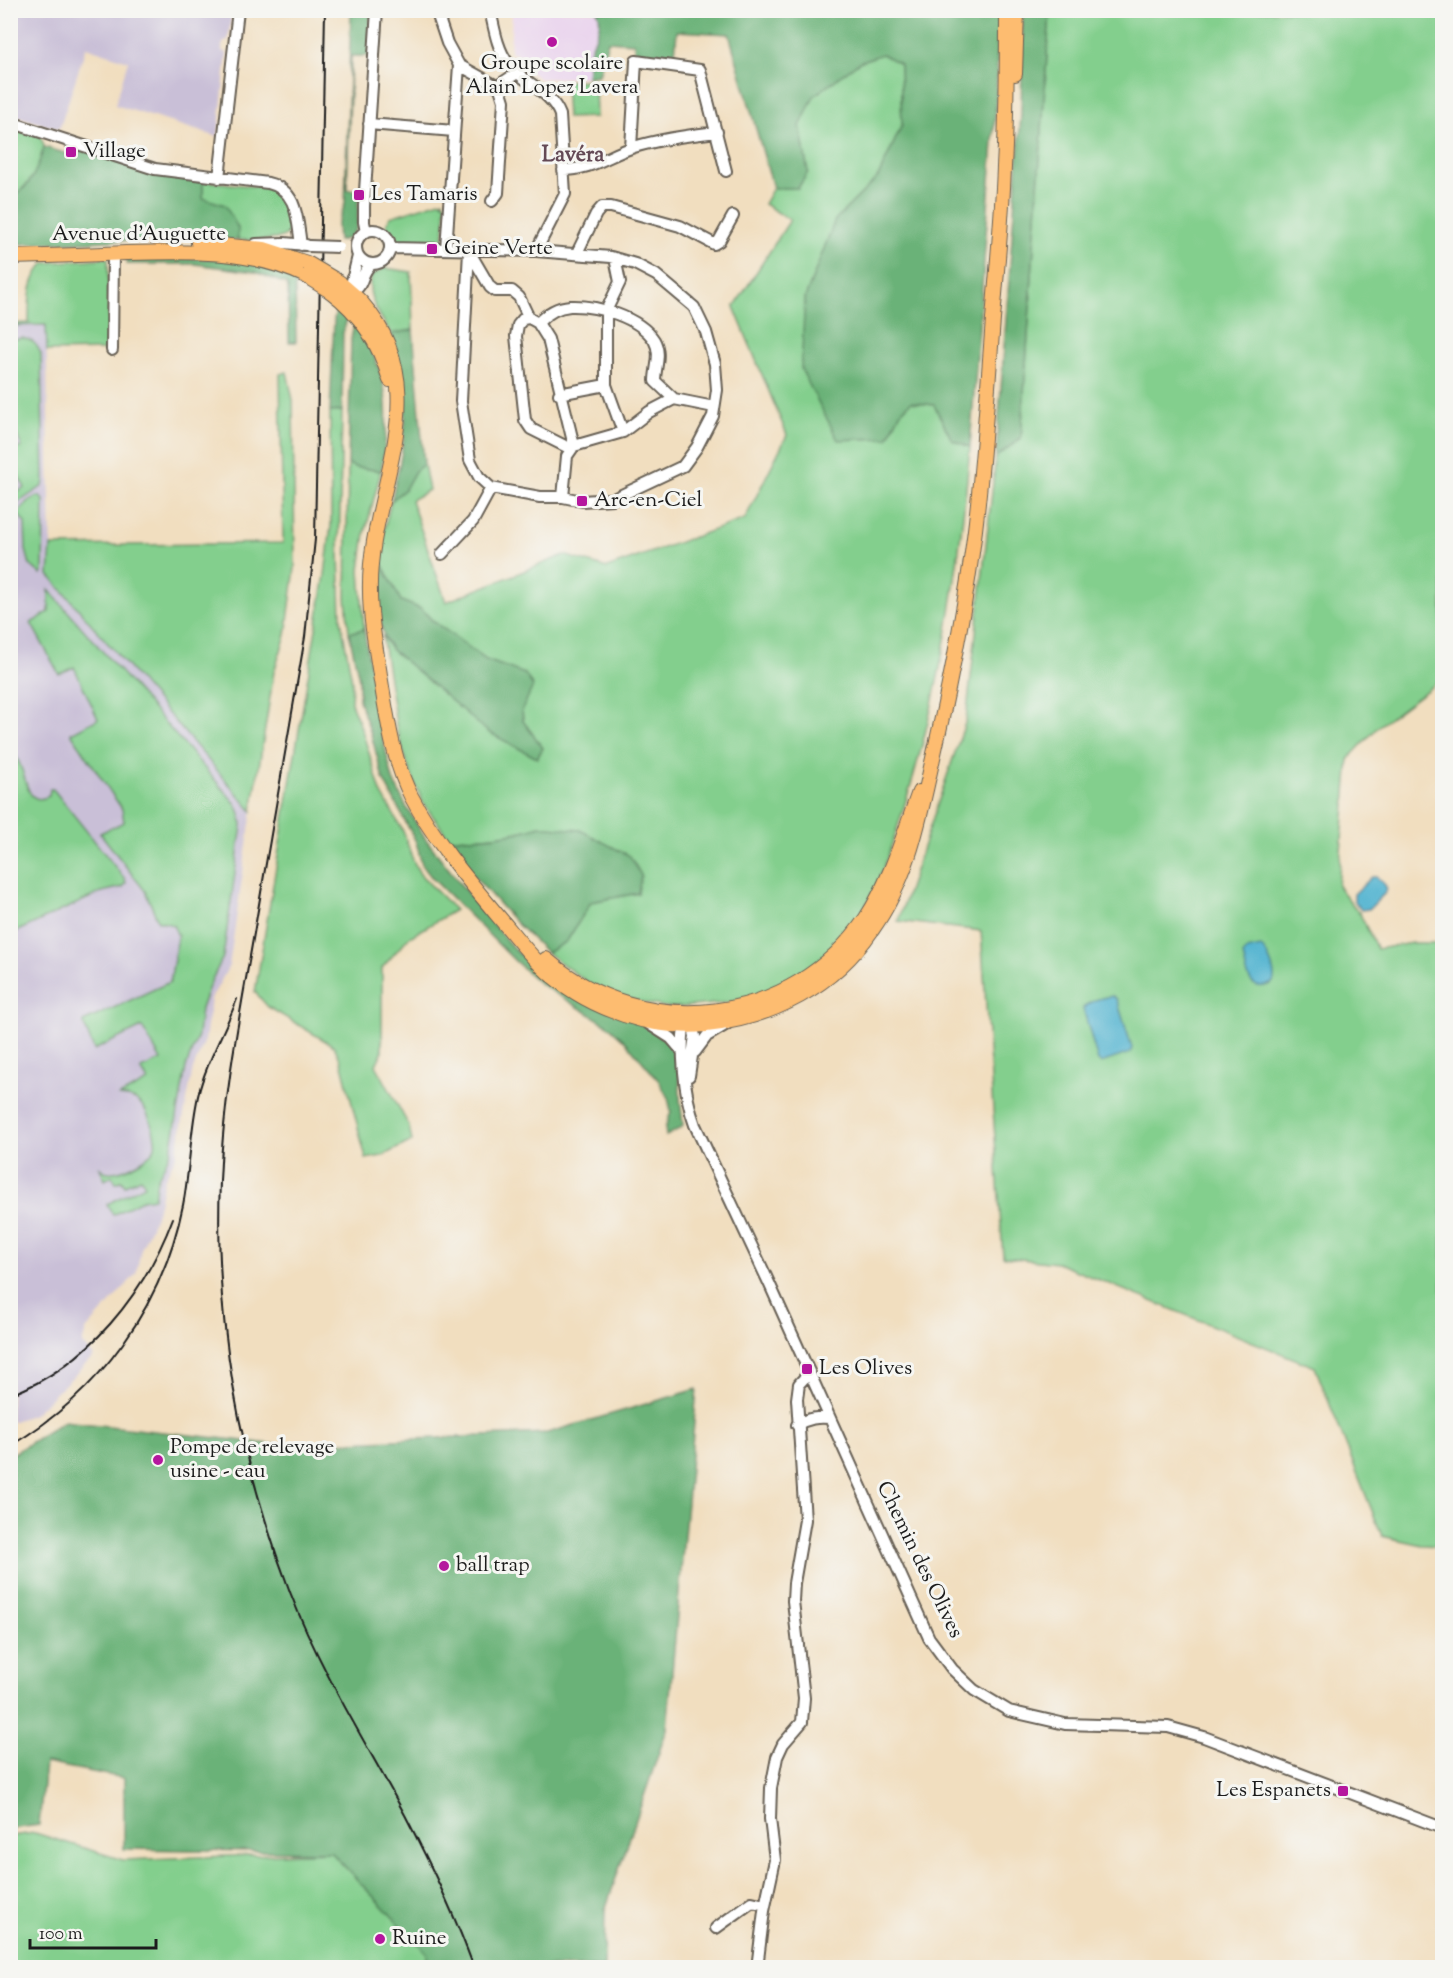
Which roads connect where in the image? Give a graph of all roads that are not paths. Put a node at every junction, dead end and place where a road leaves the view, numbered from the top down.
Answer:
1 (238, 10) edge
2 (377, 10) edge
3 (436, 10) edge
4 (490, 10) edge
5 (1006, 10) edge
6 (1017, 10) edge
7 (459, 65) junction
8 (517, 73) junction
9 (499, 85) junction
10 (10, 122) edge
11 (369, 124) junction
12 (454, 131) junction
13 (717, 132) junction
14 (631, 148) junction
15 (1005, 165) junction
16 (563, 170) junction
17 (726, 171) dead end
18 (219, 178) junction
19 (492, 201) dead end
20 (733, 216) dead end
21 (297, 224) junction
22 (366, 232) junction
23 (284, 243) junction
24 (305, 245) junction
25 (244, 246) junction
26 (10, 248) edge
27 (390, 248) junction
28 (446, 249) junction
29 (469, 251) junction
30 (357, 252) junction
31 (536, 252) junction
32 (577, 253) junction
33 (113, 254) junction
34 (10, 257) edge
35 (615, 258) junction
36 (372, 264) junction
37 (307, 269) junction
38 (362, 281) junction
39 (339, 291) junction
40 (606, 311) junction
41 (534, 320) junction
42 (381, 330) junction
43 (112, 350) dead end
44 (606, 385) junction
45 (559, 394) junction
46 (674, 399) junction
47 (714, 407) junction
48 (398, 408) junction
49 (623, 432) junction
50 (572, 448) junction
51 (491, 488) junction
52 (562, 497) junction
53 (442, 554) dead end
54 (934, 754) junction
55 (501, 920) junction
56 (644, 1020) junction
57 (688, 1021) junction
58 (732, 1021) junction
59 (687, 1053) junction
60 (809, 1373) junction
61 (830, 1418) junction
62 (797, 1425) junction
63 (1443, 1828) edge
64 (765, 1905) junction
65 (716, 1928) dead end
66 (757, 1968) edge

1 - 18 street
2 - 11 street
3 - 7 street
4 - 8 street
5 - 15 main road
6 - 15 main road
7 - 9 street
7 - 12 street
8 - 9 street
8 - 16 street
9 - 19 street
10 - 18 street
11 - 12 street
11 - 22 street
12 - 28 street
13 - 14 street
13 - 14 street
13 - 17 street
14 - 16 street
15 - 54 main road
16 - 31 street
18 - 21 street
20 - 32 street
21 - 23 street
21 - 24 street
22 - 27 street
22 - 30 street
23 - 24 street
23 - 25 street
24 - 30 street, bridge
25 - 26 main road, Avenue d'Auguette
25 - 37 main road, Avenue d'Auguette
27 - 28 street
27 - 36 street
28 - 29 street
29 - 31 street
29 - 41 street
29 - 51 street
30 - 36 street
30 - 39 street
31 - 32 street
32 - 35 street
33 - 34 main road, Avenue d'Auguette
33 - 37 main road, Avenue d'Auguette
33 - 43 street
35 - 40 street
35 - 47 street
36 - 38 street
37 - 39 main road, Avenue d'Auguette, bridge
38 - 39 street
38 - 42 street
39 - 42 main road
39 - 48 main road, Avenue d'Auguette
40 - 41 street
40 - 44 street
40 - 46 street
41 - 45 street
41 - 50 street
42 - 48 main road
44 - 45 street
44 - 49 street
45 - 50 street
46 - 47 street
46 - 49 street
47 - 52 street
48 - 55 main road
49 - 50 street
50 - 52 street
51 - 52 street
51 - 53 street
54 - 57 main road
54 - 58 main road
55 - 56 main road
55 - 57 main road
56 - 57 main road
56 - 59 street
57 - 58 main road
57 - 59 street, Chemin des Olives
58 - 59 street
59 - 60 street, Chemin des Olives
60 - 61 street, Chemin des Olives
60 - 62 street
61 - 62 street
61 - 63 street, Chemin des Olives
62 - 64 street
64 - 65 street
64 - 66 street

